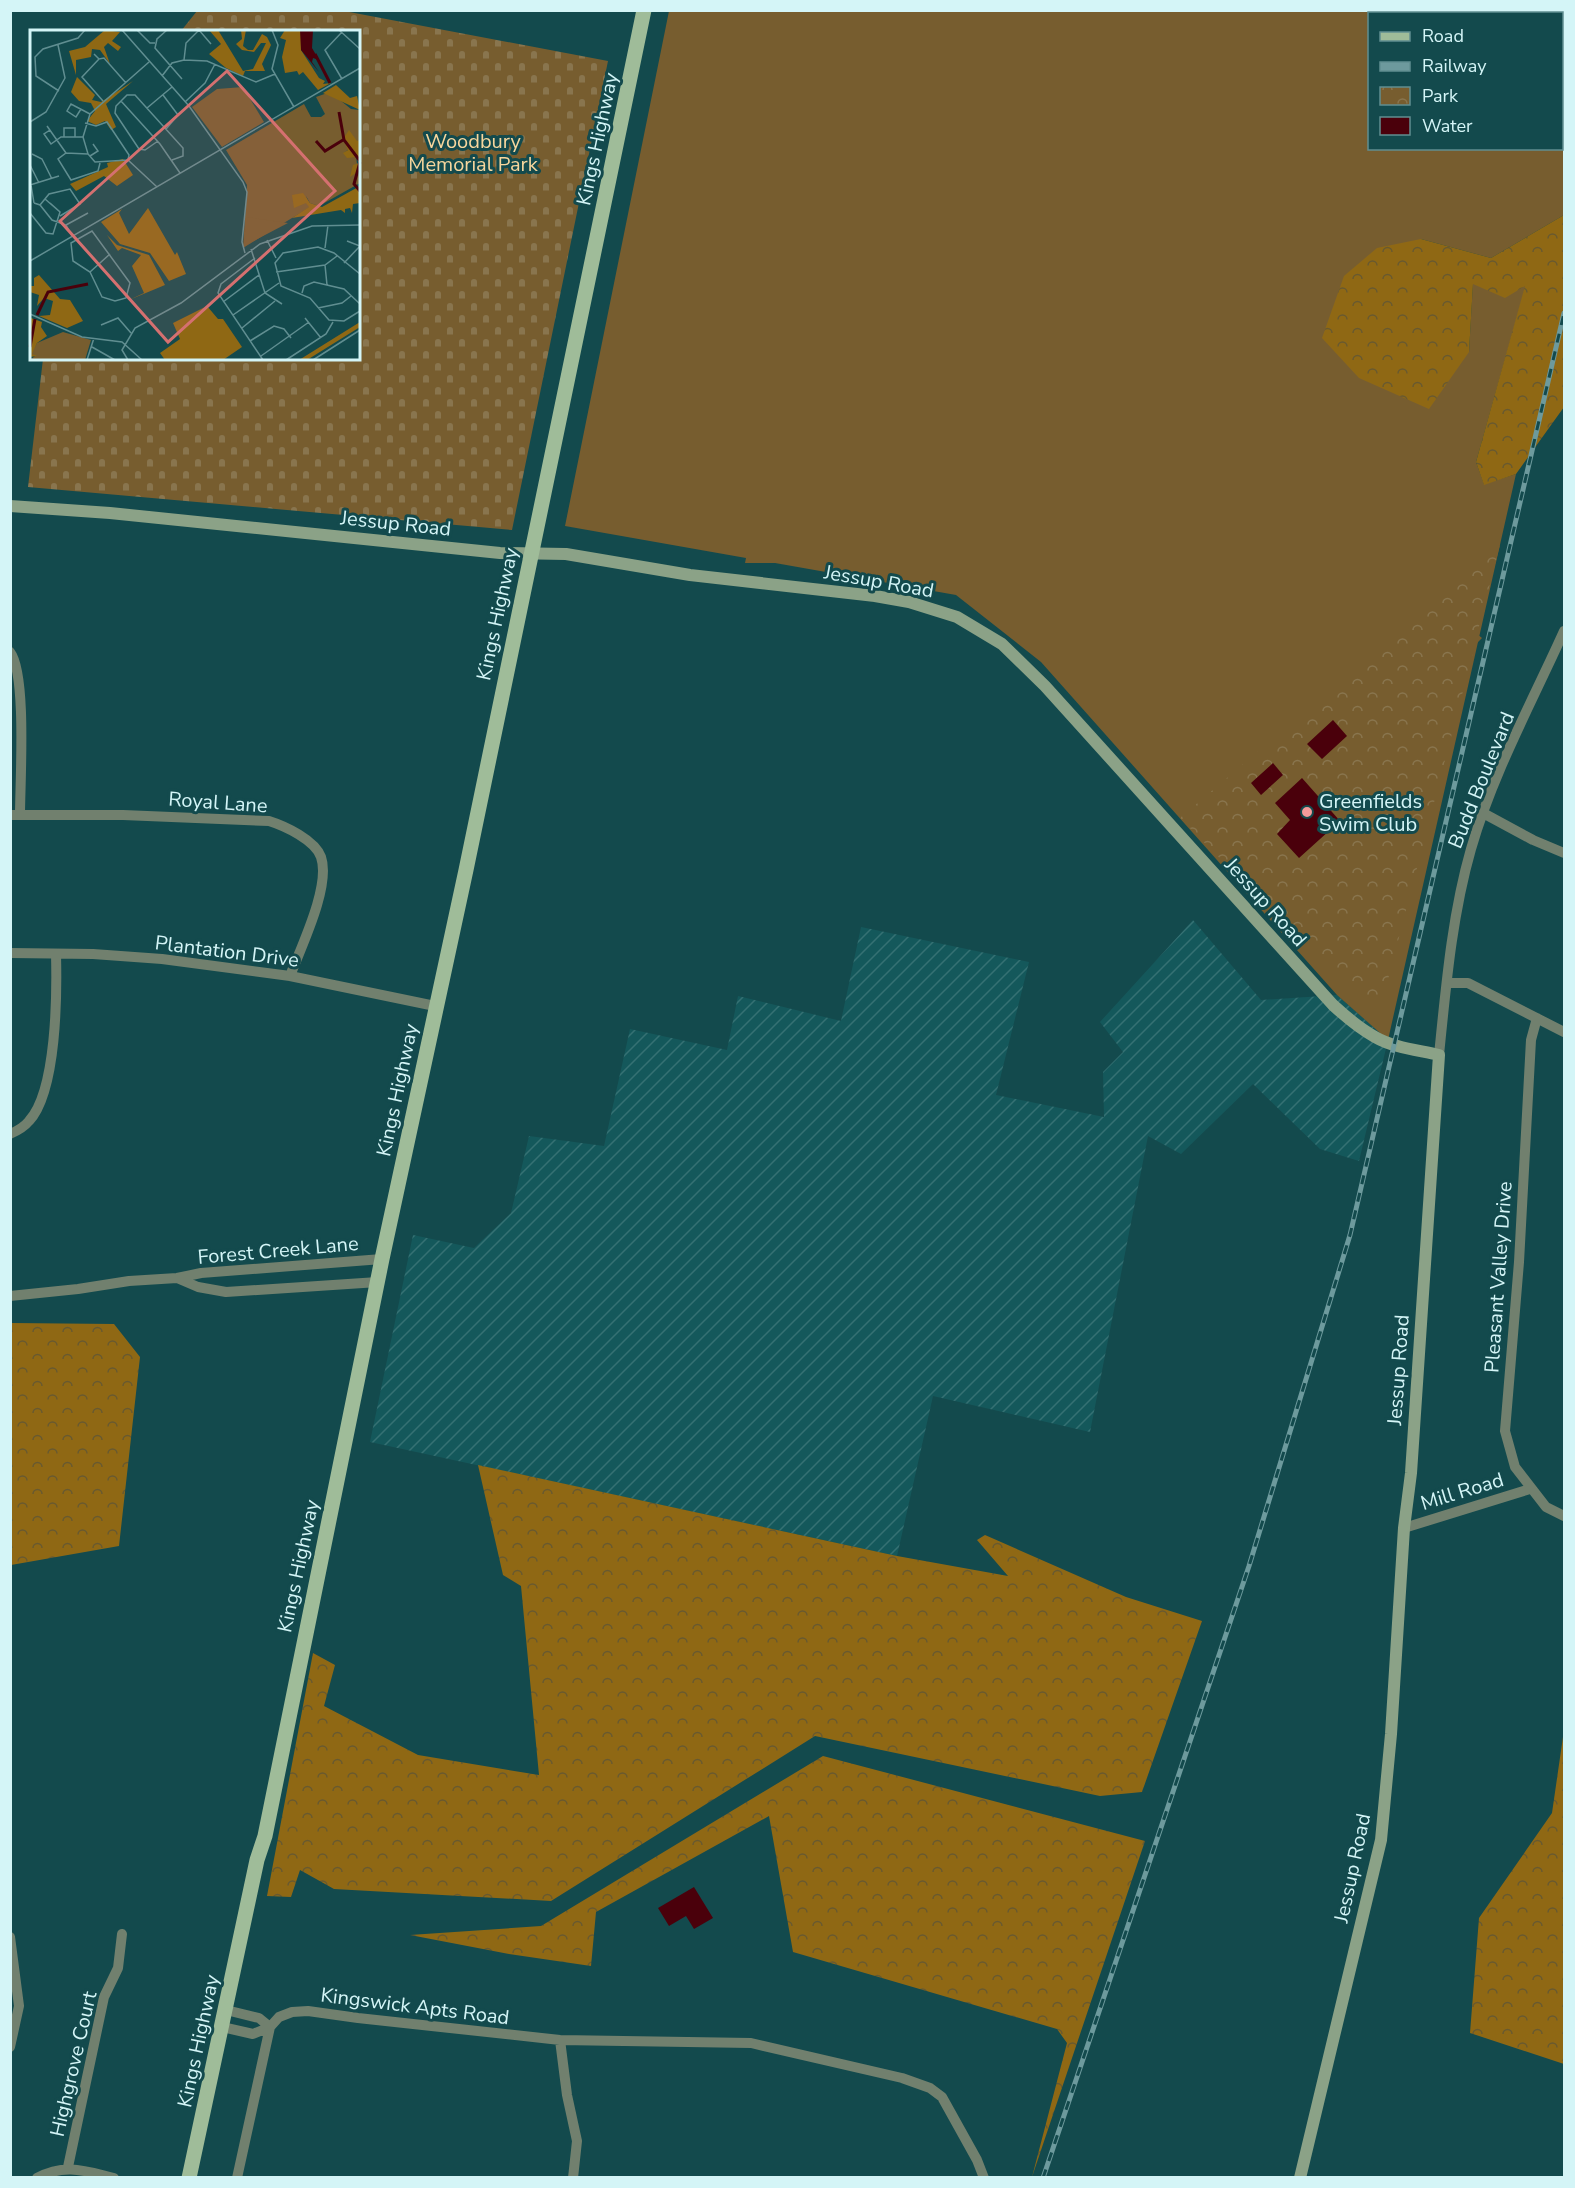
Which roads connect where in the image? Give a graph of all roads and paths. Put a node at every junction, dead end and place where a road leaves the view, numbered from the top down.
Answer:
1 (644, 10) edge
2 (10, 506) edge
3 (532, 552) junction
4 (1564, 631) edge
5 (10, 651) edge
6 (1483, 813) junction
7 (15, 815) edge
8 (1564, 853) edge
9 (10, 953) edge
10 (56, 954) junction
11 (290, 976) junction
12 (1447, 983) junction
13 (435, 1006) junction
14 (1537, 1017) junction
15 (1564, 1032) edge
16 (1439, 1055) junction
17 (10, 1134) edge
18 (382, 1259) junction
19 (177, 1278) junction
20 (378, 1282) junction
21 (10, 1296) edge
22 (1530, 1489) junction
23 (1564, 1516) edge
24 (1404, 1528) junction
25 (122, 1934) dead end
26 (10, 1937) edge
27 (226, 2010) junction
28 (222, 2027) junction
29 (270, 2027) junction
30 (560, 2040) junction
31 (10, 2047) edge
32 (69, 2167) junction
33 (37, 2178) edge
34 (114, 2178) edge
35 (189, 2178) edge
36 (237, 2178) edge
37 (573, 2178) edge
38 (984, 2178) edge
39 (1300, 2178) edge

1 - 3 main road, Kings Highway
2 - 3 street, Jessup Road
3 - 13 main road, Kings Highway
3 - 16 street, Jessup Road
4 - 6 street, Budd Boulevard
5 - 7 street
6 - 8 street
6 - 12 street, Budd Boulevard
7 - 11 street, Royal Lane
9 - 10 street, Plantation Drive
10 - 11 street, Plantation Drive
10 - 17 street
11 - 13 street, Plantation Drive
12 - 14 street
12 - 16 street, Budd Boulevard
13 - 18 main road, Kings Highway
14 - 15 street
14 - 22 street, Pleasant Valley Drive
16 - 24 street, Jessup Road
18 - 19 street, Forest Creek Lane
18 - 20 main road, Kings Highway
19 - 20 street, Forest Creek Lane
19 - 21 street, Forest Creek Lane
20 - 27 main road, Kings Highway
22 - 23 street, Pleasant Valley Drive
22 - 24 street, Mill Road
24 - 39 street, Jessup Road
25 - 32 street, Highgrove Court
26 - 31 street
27 - 28 main road, Kings Highway
27 - 29 street
28 - 29 street, Kingswick Apts Road
28 - 35 main road, Kings Highway
29 - 30 street, Kingswick Apts Road
29 - 36 street
30 - 37 street
30 - 38 street, Kingswick Apts Road
32 - 33 street
32 - 34 street

